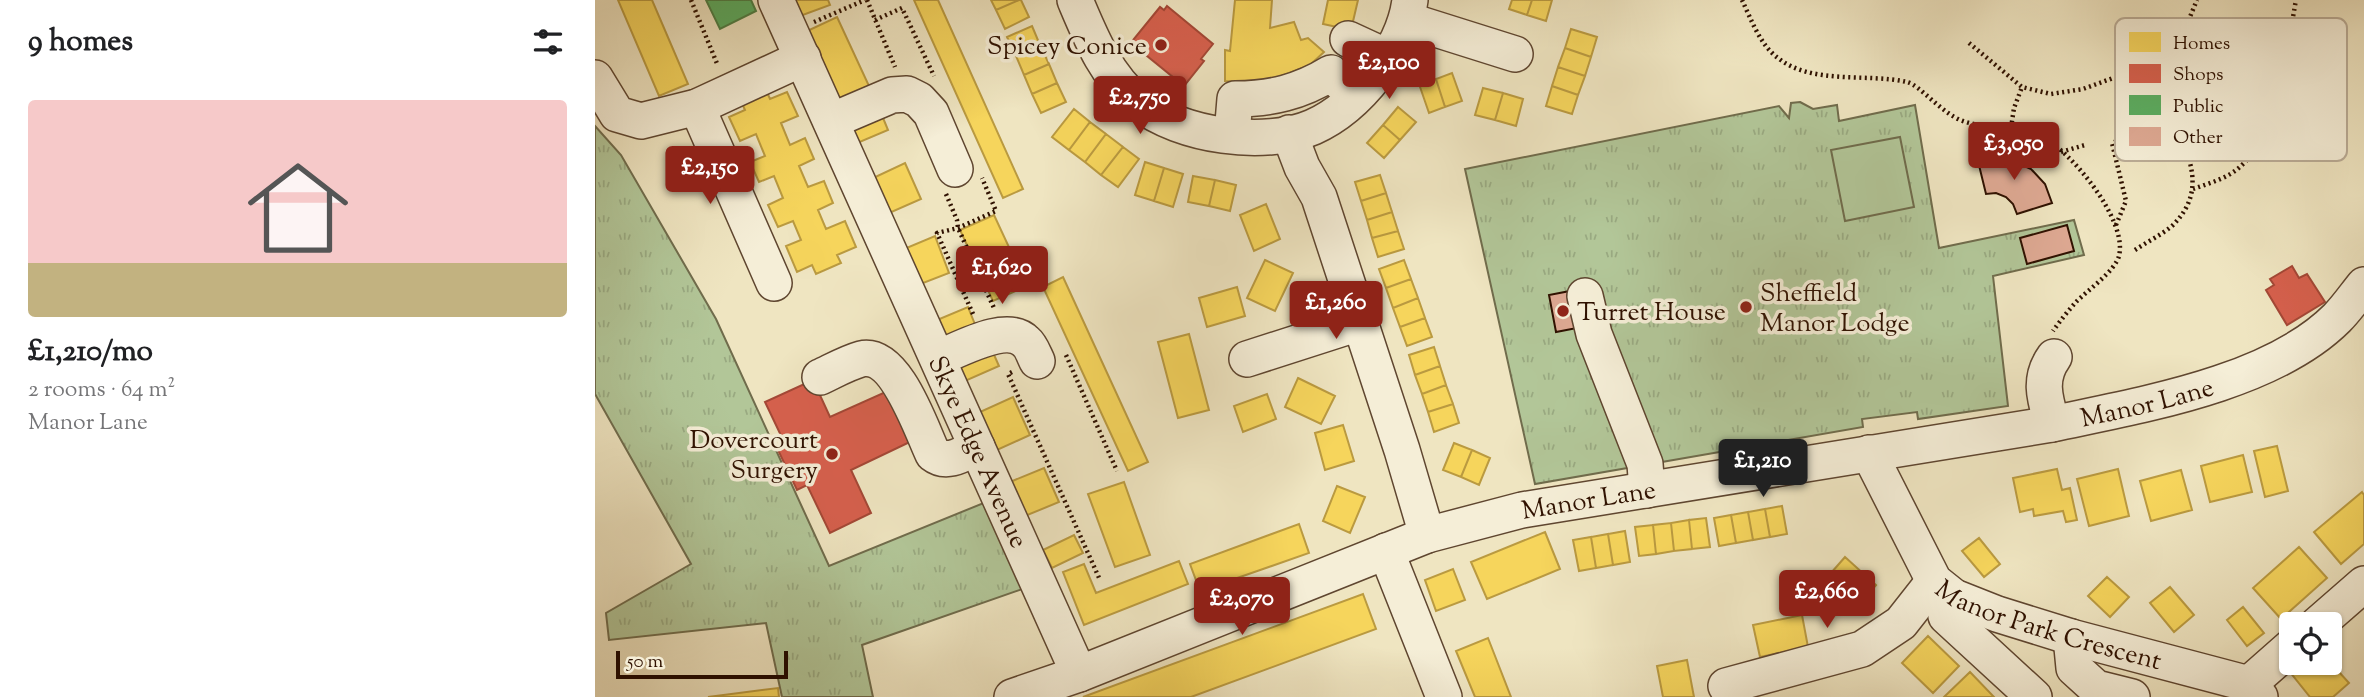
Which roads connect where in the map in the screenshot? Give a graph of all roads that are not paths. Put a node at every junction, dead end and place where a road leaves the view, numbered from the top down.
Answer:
1 (776, 0) edge
2 (1075, 0) edge
3 (1409, 10) edge
4 (1348, 39) dead end
5 (797, 45) junction
6 (1515, 54) dead end
7 (1387, 57) junction
8 (595, 78) edge
9 (1355, 97) junction
10 (697, 107) junction
11 (831, 121) junction
12 (1289, 134) junction
13 (1231, 135) junction
14 (955, 169) road end
15 (774, 283) dead end
16 (2364, 285) edge
17 (1585, 296) dead end
18 (1359, 323) junction
19 (2052, 346) road end
20 (938, 358) junction
21 (1247, 359) dead end
22 (1037, 361) road end
23 (820, 377) dead end
24 (2052, 424) junction
25 (978, 447) junction
26 (1869, 453) junction
27 (1647, 490) junction
28 (1427, 535) junction
29 (1386, 551) junction
30 (2364, 584) edge
31 (1944, 589) junction
32 (2332, 612) edge
33 (2073, 652) junction
34 (2279, 661) edge
35 (1079, 674) junction
36 (1726, 686) dead end
37 (2254, 691) edge
38 (1012, 697) edge
39 (1444, 697) edge
40 (2034, 697) edge
41 (2055, 697) edge
42 (2133, 697) edge

1 - 5 street, Skye Edge Avenue
2 - 13 street
3 - 6 street
3 - 7 street
4 - 7 street
5 - 10 street
5 - 11 street, Skye Edge Avenue
7 - 9 street
8 - 10 street
9 - 12 street
9 - 13 street
10 - 15 street
11 - 14 street
11 - 20 street, Skye Edge Avenue
12 - 13 street
12 - 18 street
16 - 24 street, Manor Lane
17 - 27 street
18 - 21 street
18 - 28 street
19 - 24 street
20 - 22 street
20 - 25 street, Skye Edge Avenue
23 - 25 street
24 - 26 street, Manor Lane
25 - 35 street, Skye Edge Avenue
26 - 27 street, Manor Lane
26 - 31 street, Manor Park Crescent
27 - 28 street, Manor Lane
28 - 29 street, Manor Lane
29 - 35 street, Manor Lane
29 - 39 street
30 - 32 street
31 - 33 street, Manor Park Crescent
31 - 36 street
31 - 40 street
33 - 37 street, Manor Park Crescent
33 - 41 street
33 - 42 street
34 - 37 street
35 - 38 street, Manor Lane

